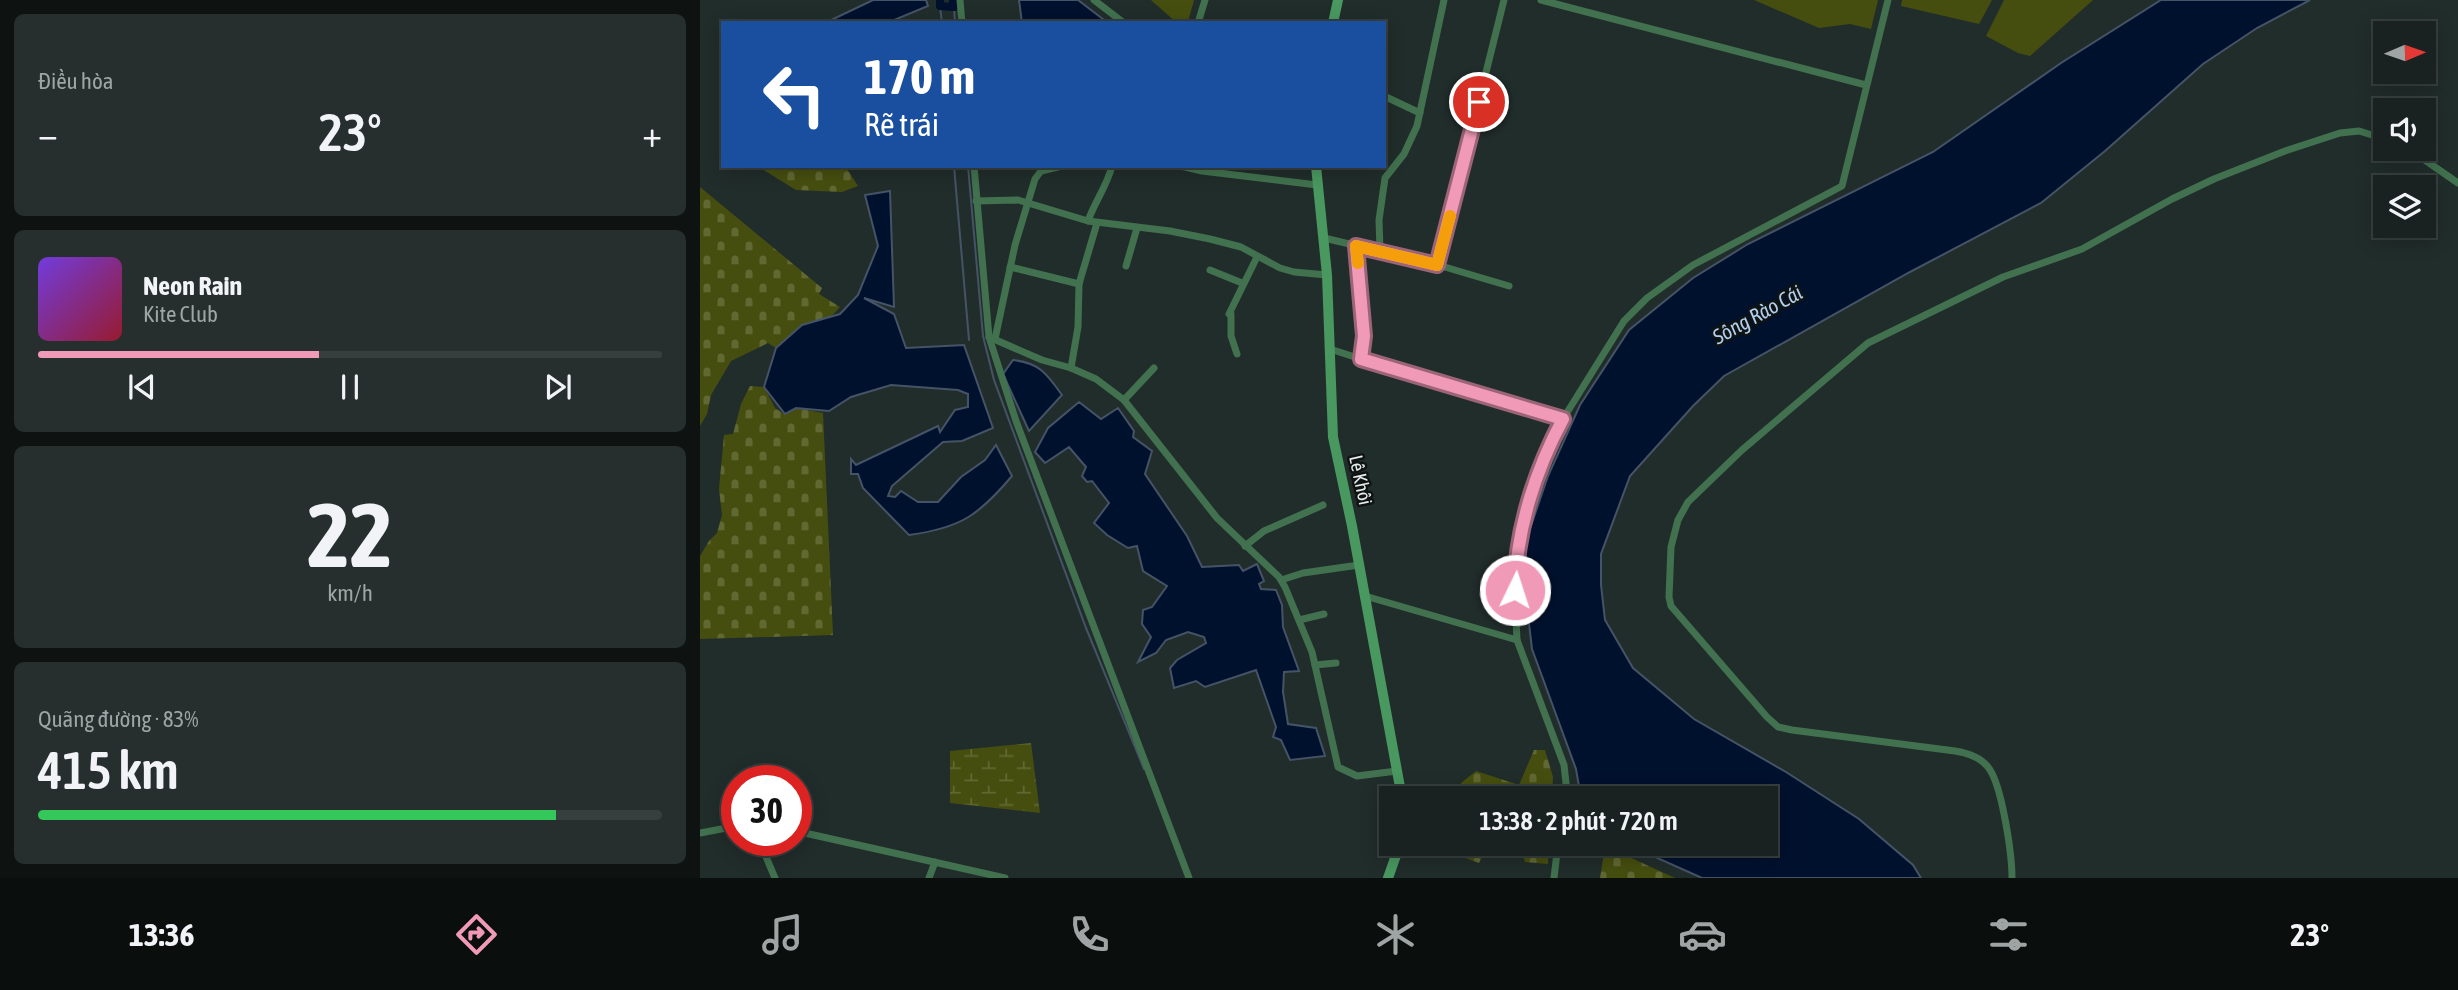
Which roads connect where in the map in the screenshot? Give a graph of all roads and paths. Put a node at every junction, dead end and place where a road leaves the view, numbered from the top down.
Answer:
1 (960, 0) edge
2 (1094, 0) edge
3 (1205, 0) edge
4 (1338, 0) edge
5 (1444, 0) edge
6 (1504, 0) edge
7 (1888, 0) edge
8 (1545, 1) edge
9 (962, 21) edge
10 (1121, 21) edge
11 (1199, 21) edge
12 (1334, 21) edge
13 (1866, 85) junction
14 (1386, 97) edge
15 (1420, 113) junction
16 (2373, 135) edge
17 (2426, 161) edge
18 (974, 168) edge
19 (1055, 168) edge
20 (1112, 168) edge
21 (1189, 168) edge
22 (1316, 168) edge
23 (2458, 183) edge
24 (1317, 185) junction
25 (976, 201) junction
26 (1027, 203) junction
27 (1088, 221) junction
28 (1097, 223) junction
29 (1137, 228) junction
30 (1324, 238) junction
31 (1356, 246) junction
32 (1380, 250) junction
33 (1257, 257) junction
34 (1437, 265) junction
35 (1126, 266) dead end
36 (1010, 267) junction
37 (1210, 270) dead end
38 (1327, 275) junction
39 (1242, 283) junction
40 (1079, 284) junction
41 (1509, 286) dead end
42 (992, 338) junction
43 (1330, 349) junction
44 (1237, 354) dead end
45 (1361, 359) junction
46 (1071, 368) junction
47 (1154, 368) dead end
48 (1124, 400) junction
49 (1563, 419) junction
50 (1324, 505) dead end
51 (1245, 546) junction
52 (1359, 565) junction
53 (1281, 580) junction
54 (1365, 596) junction
55 (1324, 614) dead end
56 (1299, 620) junction
57 (1517, 640) junction
58 (1336, 663) dead end
59 (1315, 664) junction
60 (1397, 771) junction
61 (1400, 786) edge
62 (1566, 786) edge
63 (721, 829) edge
64 (700, 834) edge
65 (812, 835) edge
66 (766, 856) edge
67 (1396, 856) edge
68 (1557, 856) edge
69 (935, 862) junction
70 (775, 878) edge
71 (929, 878) edge
72 (1005, 878) edge
73 (1189, 878) edge
74 (1388, 878) edge
75 (1554, 878) edge
76 (2012, 878) edge

1 - 9 street
2 - 10 street
3 - 11 street
4 - 12 street
5 - 15 street
6 - 34 street
7 - 13 street
8 - 13 street
13 - 49 street
14 - 15 street
15 - 32 street
16 - 76 street
17 - 23 street
18 - 25 street
19 - 26 street
20 - 27 street
21 - 24 street
22 - 24 street, Lê Khôi
24 - 30 street, Lê Khôi
25 - 26 street
25 - 42 street
26 - 27 street
26 - 36 street
27 - 28 street
28 - 29 street
28 - 40 street
29 - 33 street
29 - 35 street
30 - 31 street
30 - 38 street, Lê Khôi
31 - 32 street
31 - 45 street
32 - 34 street
33 - 38 street
33 - 39 street
34 - 41 street
36 - 40 street
36 - 42 street
37 - 39 street
38 - 43 street, Lê Khôi
39 - 44 street
40 - 46 street
42 - 46 street
42 - 73 street
43 - 45 street
43 - 52 street, Lê Khôi
45 - 49 street
46 - 48 street
47 - 48 street
48 - 51 street
49 - 57 street
50 - 51 street
51 - 53 street
52 - 53 street
52 - 54 street, Lê Khôi
53 - 56 street
54 - 57 street
54 - 60 street, Lê Khôi
55 - 56 street
56 - 59 street
57 - 62 street
58 - 59 street
59 - 60 street
60 - 61 street, Lê Khôi
63 - 64 street
65 - 69 street
66 - 70 street
67 - 74 street
68 - 75 street
69 - 71 street
69 - 72 street

